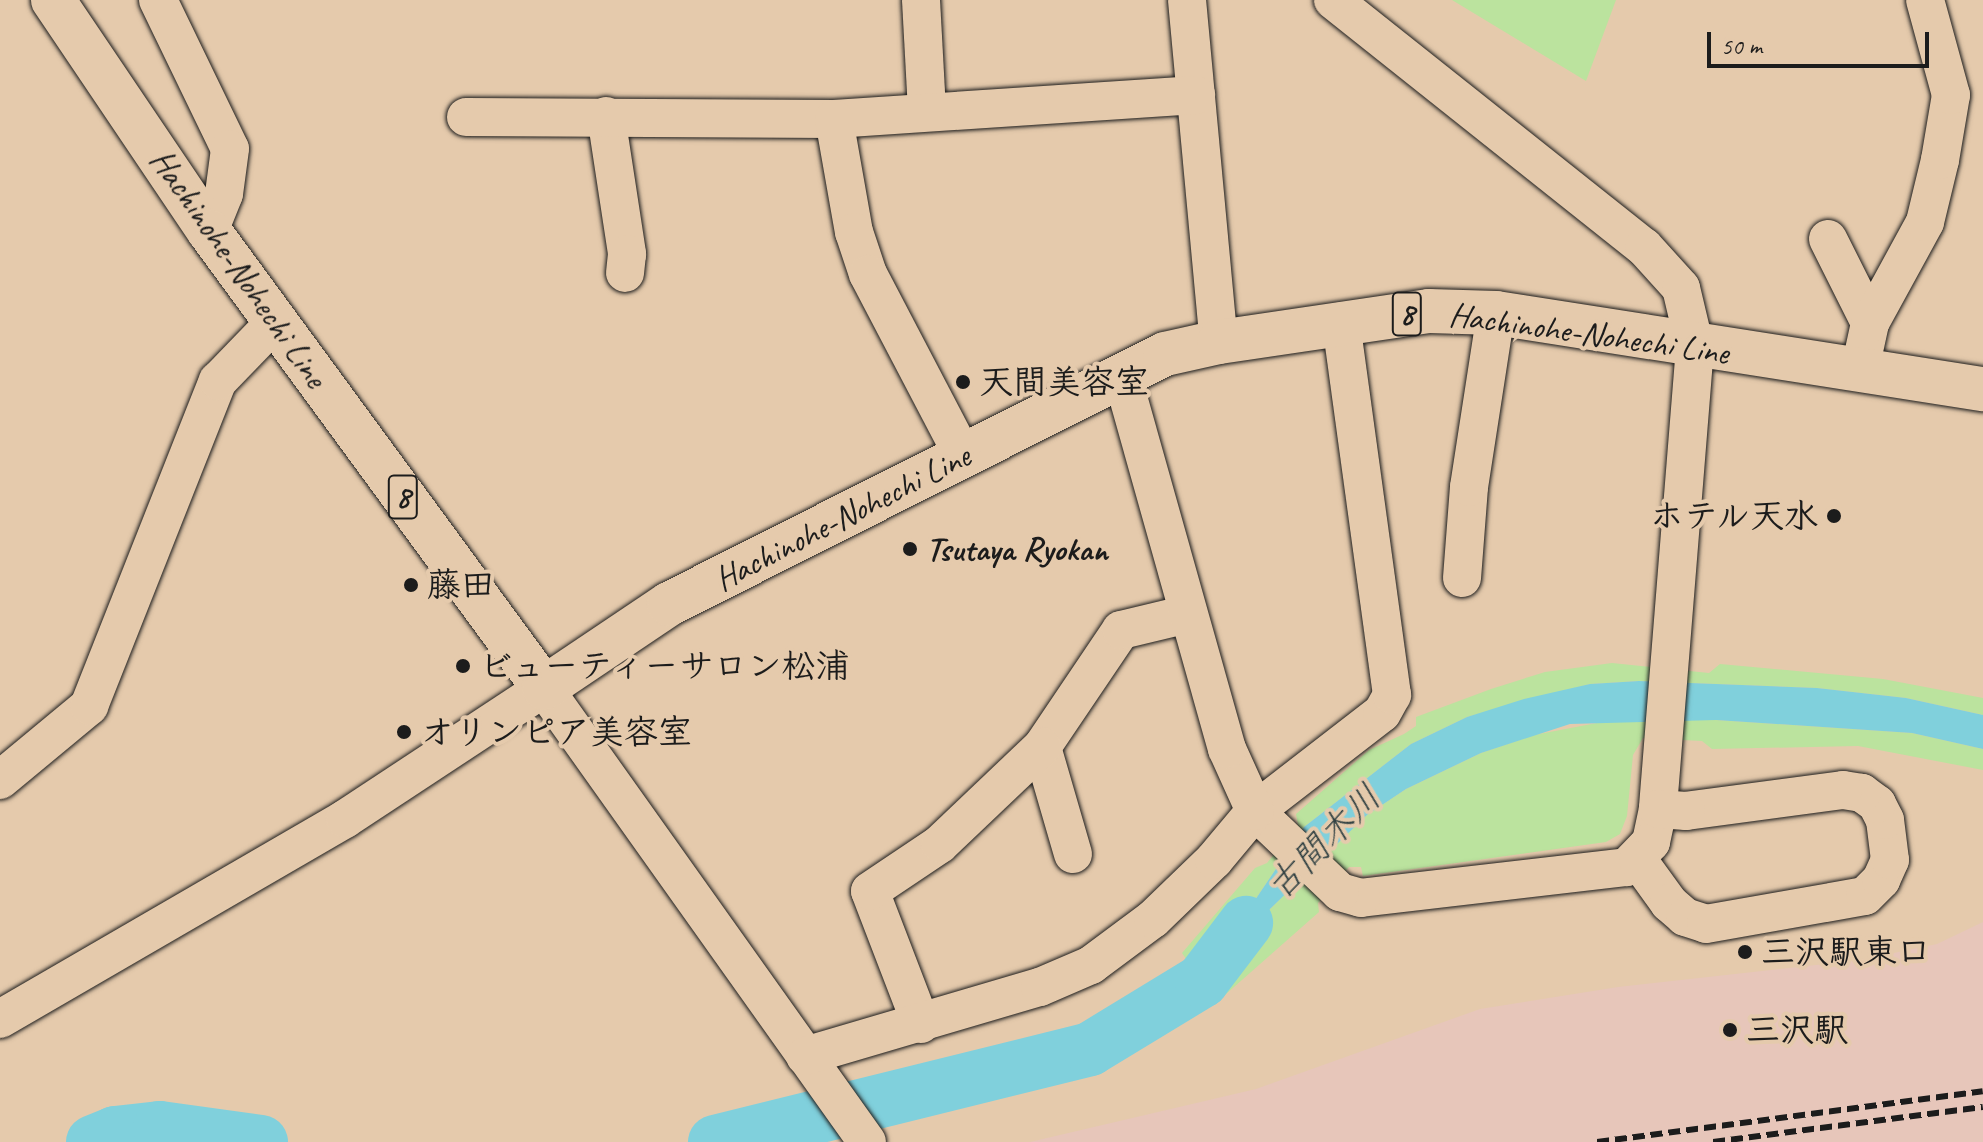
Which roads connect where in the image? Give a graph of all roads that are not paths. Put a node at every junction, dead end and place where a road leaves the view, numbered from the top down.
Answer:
1 (53, 0) edge
2 (158, 0) edge
3 (921, 0) edge
4 (1187, 0) edge
5 (1333, 0) edge
6 (1925, 0) edge
7 (1196, 95) junction
8 (927, 111) junction
9 (606, 116) junction
10 (466, 117) dead end
11 (834, 119) junction
12 (209, 231) junction
13 (1828, 239) dead end
14 (625, 273) dead end
15 (1496, 313) junction
16 (1341, 321) junction
17 (275, 322) junction
18 (1870, 323) junction
19 (1219, 342) junction
20 (1695, 347) junction
21 (1860, 369) junction
22 (1122, 376) junction
23 (1983, 389) edge
24 (963, 456) junction
25 (1462, 578) dead end
26 (1188, 614) junction
27 (544, 688) junction
28 (1042, 747) junction
29 (0, 780) edge
30 (1658, 809) junction
31 (1262, 818) junction
32 (1073, 854) dead end
33 (1638, 860) junction
34 (0, 1019) edge
35 (921, 1024) junction
36 (811, 1064) junction
37 (867, 1142) edge

1 - 12 main road, Hachinohe-Nohechi Line / 8
2 - 12 street
3 - 8 street
4 - 7 street
5 - 20 street
6 - 18 street
7 - 8 street
7 - 19 street
8 - 11 street
9 - 10 street
9 - 11 street
9 - 14 street
11 - 24 street
12 - 17 main road, Hachinohe-Nohechi Line / 8
13 - 18 street
15 - 16 main road, Hachinohe-Nohechi Line / 8
15 - 20 main road, Hachinohe-Nohechi Line / 8
15 - 25 street
16 - 19 main road, Hachinohe-Nohechi Line / 8
16 - 31 street
17 - 27 main road, Hachinohe-Nohechi Line / 8
17 - 29 street
18 - 21 street
19 - 22 main road, Hachinohe-Nohechi Line / 8
20 - 21 main road, Hachinohe-Nohechi Line / 8
20 - 30 street
21 - 23 main road, Hachinohe-Nohechi Line / 8
22 - 24 main road, Hachinohe-Nohechi Line / 8
22 - 26 street
24 - 27 main road, Hachinohe-Nohechi Line / 8
26 - 28 street
26 - 31 street
27 - 34 street
27 - 36 street
28 - 32 street
28 - 35 street
30 - 33 street
30 - 33 street
31 - 33 street
31 - 35 street
35 - 36 street
36 - 37 street

